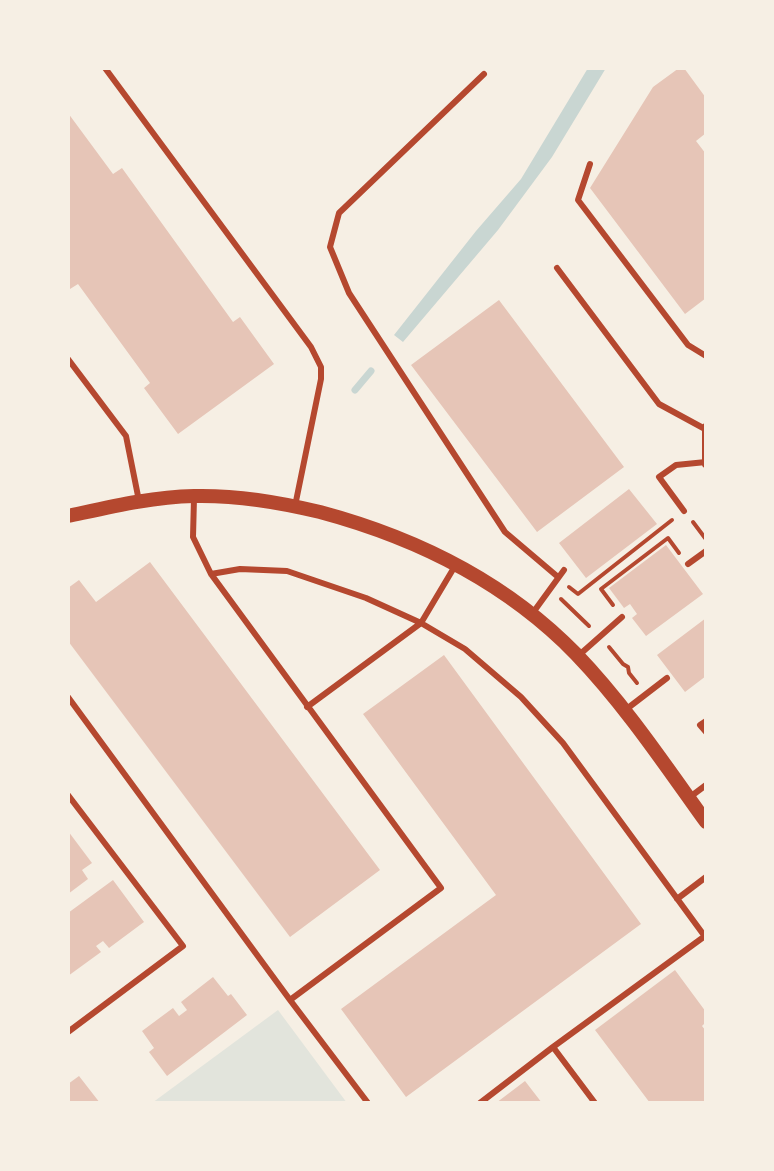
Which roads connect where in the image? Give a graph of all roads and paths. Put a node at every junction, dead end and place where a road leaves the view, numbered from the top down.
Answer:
1 (105, 68) edge
2 (484, 74) dead end
3 (590, 164) dead end
4 (557, 268) dead end
5 (706, 356) edge
6 (68, 359) edge
7 (706, 428) edge
8 (706, 463) edge
9 (194, 496) junction
10 (139, 501) junction
11 (295, 506) junction
12 (684, 511) junction
13 (68, 516) edge
14 (706, 539) edge
15 (706, 551) edge
16 (456, 563) junction
17 (688, 564) joint
18 (564, 570) dead end
19 (211, 574) junction
20 (558, 577) junction
21 (532, 614) junction
22 (622, 617) joint
23 (421, 623) junction
24 (578, 656) junction
25 (667, 678) dead end
26 (68, 697) edge
27 (307, 707) junction
28 (624, 711) junction
29 (706, 721) edge
30 (706, 732) edge
31 (706, 785) edge
32 (68, 795) edge
33 (688, 798) junction
34 (706, 822) edge
35 (706, 877) edge
36 (677, 899) junction
37 (705, 937) edge
38 (290, 1000) junction
39 (68, 1032) edge
40 (553, 1047) junction
41 (368, 1103) edge
42 (480, 1103) edge
43 (595, 1103) edge

1 - 11 lane
2 - 20 lane
3 - 5 lane
4 - 7 lane
6 - 10 lane
7 - 8 street
8 - 12 lane
9 - 10 street
9 - 11 street
9 - 19 lane
10 - 13 street
11 - 16 street
12 - 14 path
12 - 20 path
15 - 17 lane
16 - 21 street
16 - 23 lane
17 - 22 path
18 - 20 lane
19 - 23 lane
19 - 27 lane
20 - 21 lane
21 - 24 street
22 - 24 lane
23 - 27 lane
23 - 36 lane
24 - 28 street
25 - 28 lane
26 - 38 lane
27 - 38 lane
28 - 33 street
29 - 30 lane
31 - 33 lane
32 - 39 lane
33 - 34 street
35 - 36 lane
36 - 37 lane
37 - 40 lane
38 - 41 lane
40 - 42 lane
40 - 43 lane

